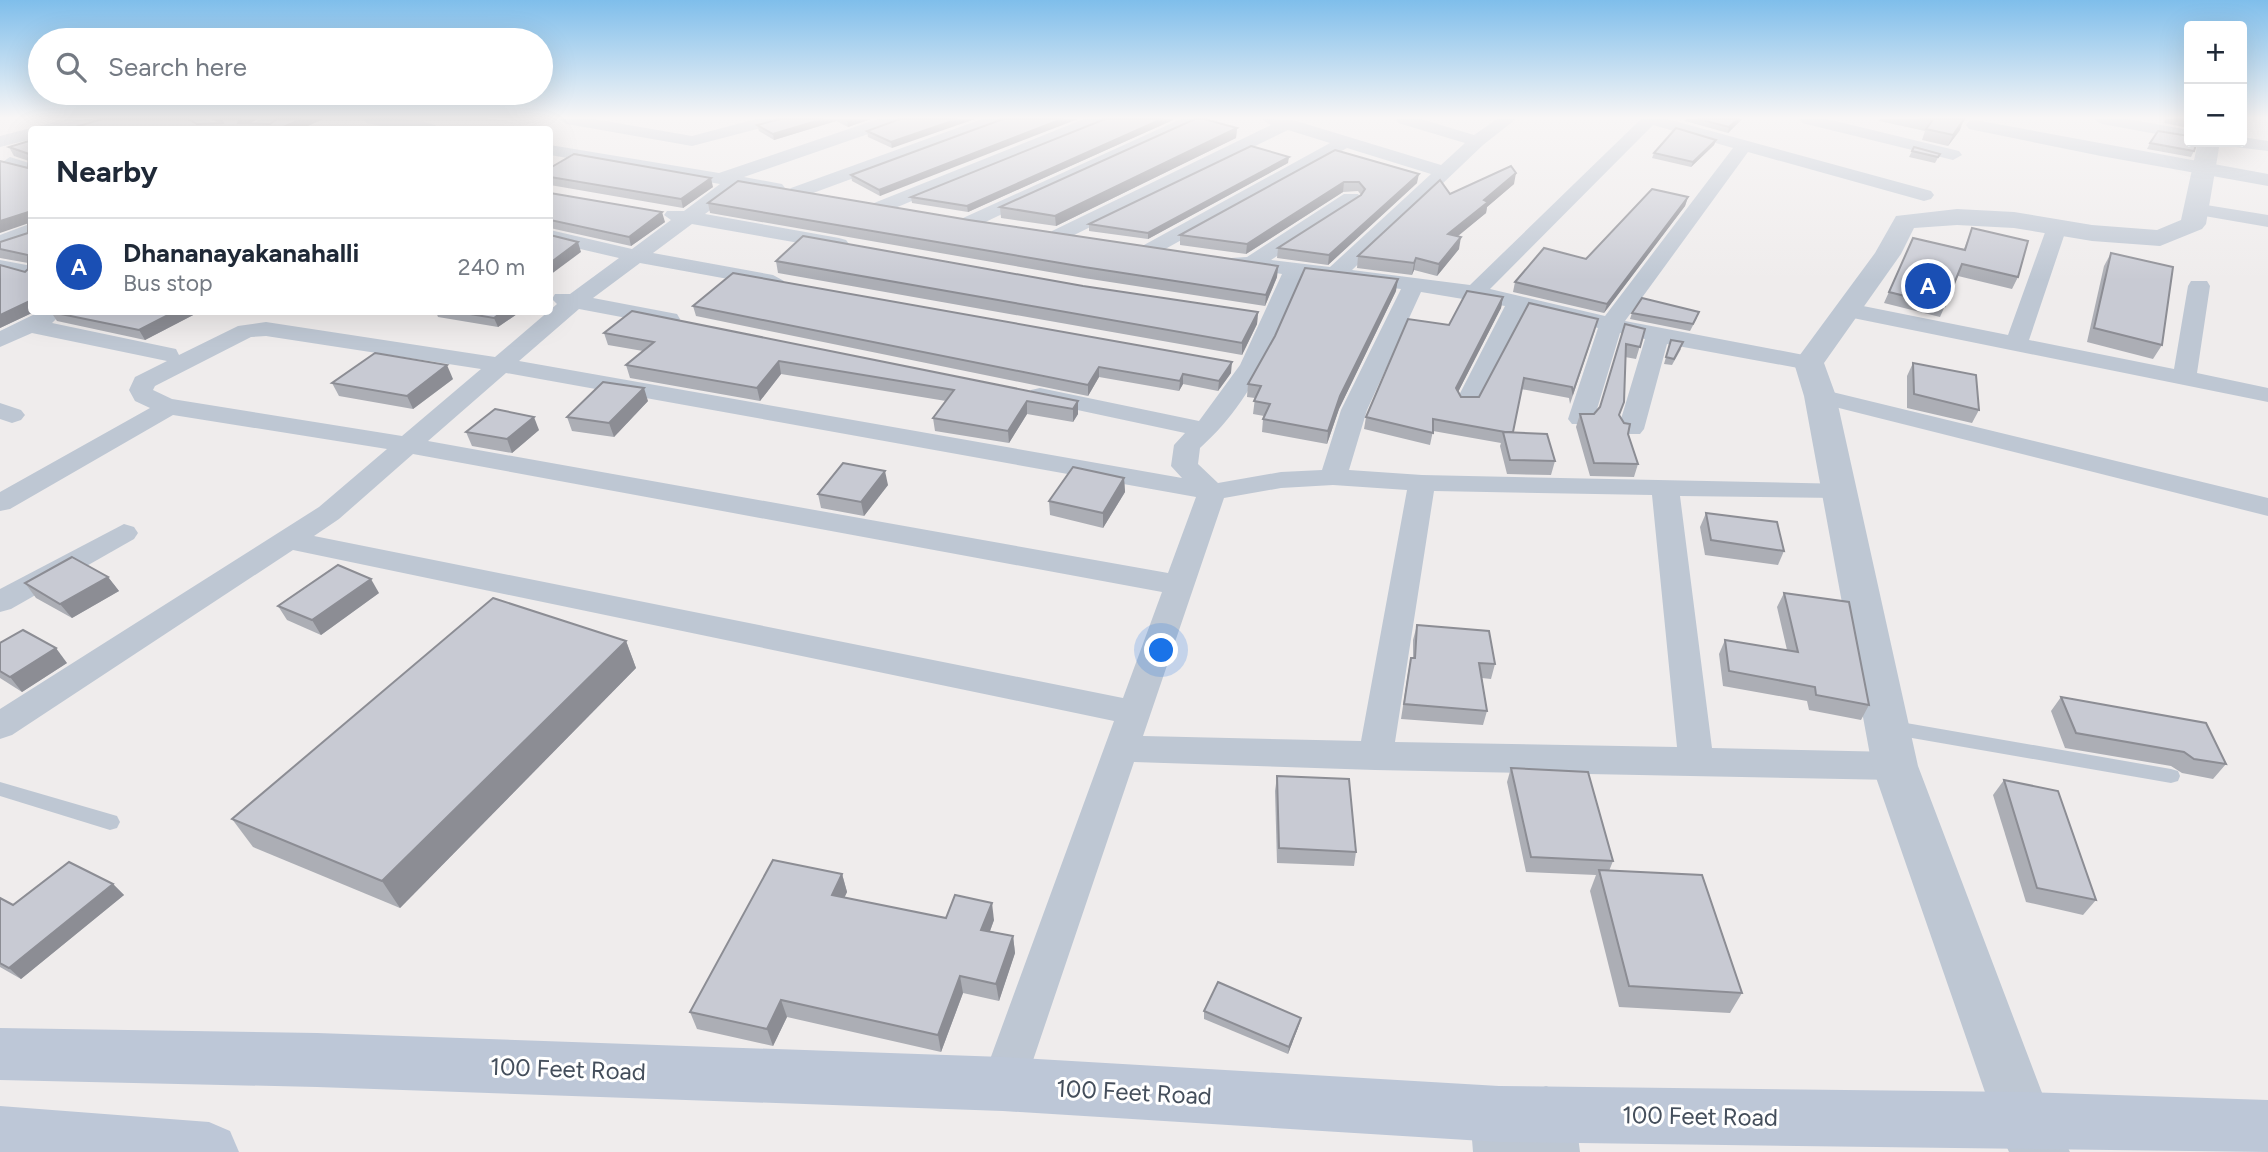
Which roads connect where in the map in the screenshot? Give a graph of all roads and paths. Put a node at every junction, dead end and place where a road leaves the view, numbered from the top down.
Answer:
1 (684, 173) edge
2 (749, 173) edge
3 (850, 173) edge
4 (958, 173) edge
5 (1077, 173) edge
6 (1179, 173) edge
7 (1290, 173) edge
8 (1443, 173) edge
9 (1595, 173) edge
10 (1723, 173) edge
11 (1817, 173) edge
12 (1940, 173) edge
13 (2202, 173) edge
14 (2249, 173) edge
15 (729, 180) junction
16 (2268, 180) edge
17 (798, 192) junction
18 (1351, 198) edge
19 (839, 199) edge
20 (1915, 208) junction
21 (2194, 209) junction
22 (660, 212) edge
23 (919, 213) edge
24 (687, 217) junction
25 (944, 217) edge
26 (2268, 221) edge
27 (970, 222) junction
28 (2057, 227) junction
29 (1012, 228) edge
30 (1036, 232) edge
31 (1059, 235) junction
32 (553, 237) edge
33 (1098, 241) edge
34 (1125, 245) edge
35 (865, 249) edge
36 (1151, 249) junction
37 (1188, 254) edge
38 (636, 256) junction
39 (1213, 258) edge
40 (1250, 264) junction
41 (0, 266) edge
42 (1294, 270) junction
43 (28, 272) edge
44 (1335, 274) junction
45 (1414, 284) junction
46 (800, 286) edge
47 (2199, 286) dead end
48 (1475, 292) junction
49 (561, 298) edge
50 (1518, 302) junction
51 (1848, 310) junction
52 (53, 315) edge
53 (546, 315) edge
54 (693, 324) edge
55 (1611, 324) junction
56 (30, 326) junction
57 (1658, 335) junction
58 (0, 340) edge
59 (2016, 345) junction
60 (168, 354) dead end
61 (503, 365) junction
62 (2183, 378) junction
63 (1815, 380) junction
64 (1018, 391) edge
65 (2268, 395) edge
66 (1468, 401) edge
67 (166, 406) junction
68 (1581, 419) edge
69 (1631, 429) edge
70 (1207, 430) junction
71 (409, 445) junction
72 (1333, 477) junction
73 (1422, 484) junction
74 (1665, 488) junction
75 (1839, 490) junction
76 (1212, 492) junction
77 (0, 503) edge
78 (2268, 507) edge
79 (124, 533) dead end
80 (291, 540) junction
81 (1179, 585) junction
82 (0, 602) edge
83 (1136, 713) junction
84 (0, 726) edge
85 (1887, 726) junction
86 (1123, 749) junction
87 (1375, 757) junction
88 (1696, 759) junction
89 (1895, 766) junction
90 (2171, 776) dead end
91 (0, 789) edge
92 (110, 822) dead end
93 (0, 1054) edge
94 (1003, 1084) junction
95 (2268, 1129) edge
96 (1524, 1133) edge
97 (0, 1135) edge
98 (2032, 1136) edge
99 (209, 1152) edge

1 - 15 street
2 - 15 street
3 - 17 street
4 - 23 street
5 - 27 street
6 - 31 street
7 - 36 street
8 - 44 street
9 - 48 street
10 - 55 street
11 - 20 street
12 - 20 street
13 - 21 street
14 - 16 street
15 - 17 street
15 - 24 street
17 - 19 street
18 - 40 street
20 - 28 street
20 - 51 street
21 - 26 street
21 - 28 street
22 - 24 street
24 - 35 street
24 - 38 street
25 - 27 street
27 - 29 street
28 - 59 street
30 - 31 street
31 - 33 street
32 - 38 street
34 - 36 street
36 - 37 street
38 - 46 street
38 - 49 street
39 - 40 street
40 - 42 street
41 - 43 street
42 - 44 street
42 - 70 street
44 - 45 street
45 - 48 street
45 - 72 street
47 - 62 street
48 - 50 street
49 - 54 street
50 - 55 street
50 - 66 street
51 - 59 street
51 - 63 street
52 - 56 street
53 - 61 street
55 - 57 street
55 - 68 street
56 - 58 street
56 - 60 street
57 - 63 street
57 - 69 street
59 - 62 street
61 - 67 street
61 - 71 street
61 - 76 street
62 - 65 street
63 - 75 street
63 - 78 street
64 - 70 street
67 - 71 street
67 - 77 street
70 - 76 street
71 - 80 street
71 - 81 street
72 - 73 street
72 - 76 street
73 - 74 street
73 - 87 street
74 - 75 street
74 - 88 street
75 - 85 street
76 - 81 street
79 - 82 street
80 - 83 street
80 - 84 street
81 - 83 street
83 - 86 street
85 - 89 street
85 - 90 lane
86 - 87 street
86 - 94 street
87 - 88 street
88 - 89 street
89 - 98 street
91 - 92 lane
93 - 94 main road, 100 Feet Road
94 - 96 main road, 100 Feet Road
95 - 98 main road, 100 Feet Road
96 - 98 main road, 100 Feet Road
97 - 99 main road

